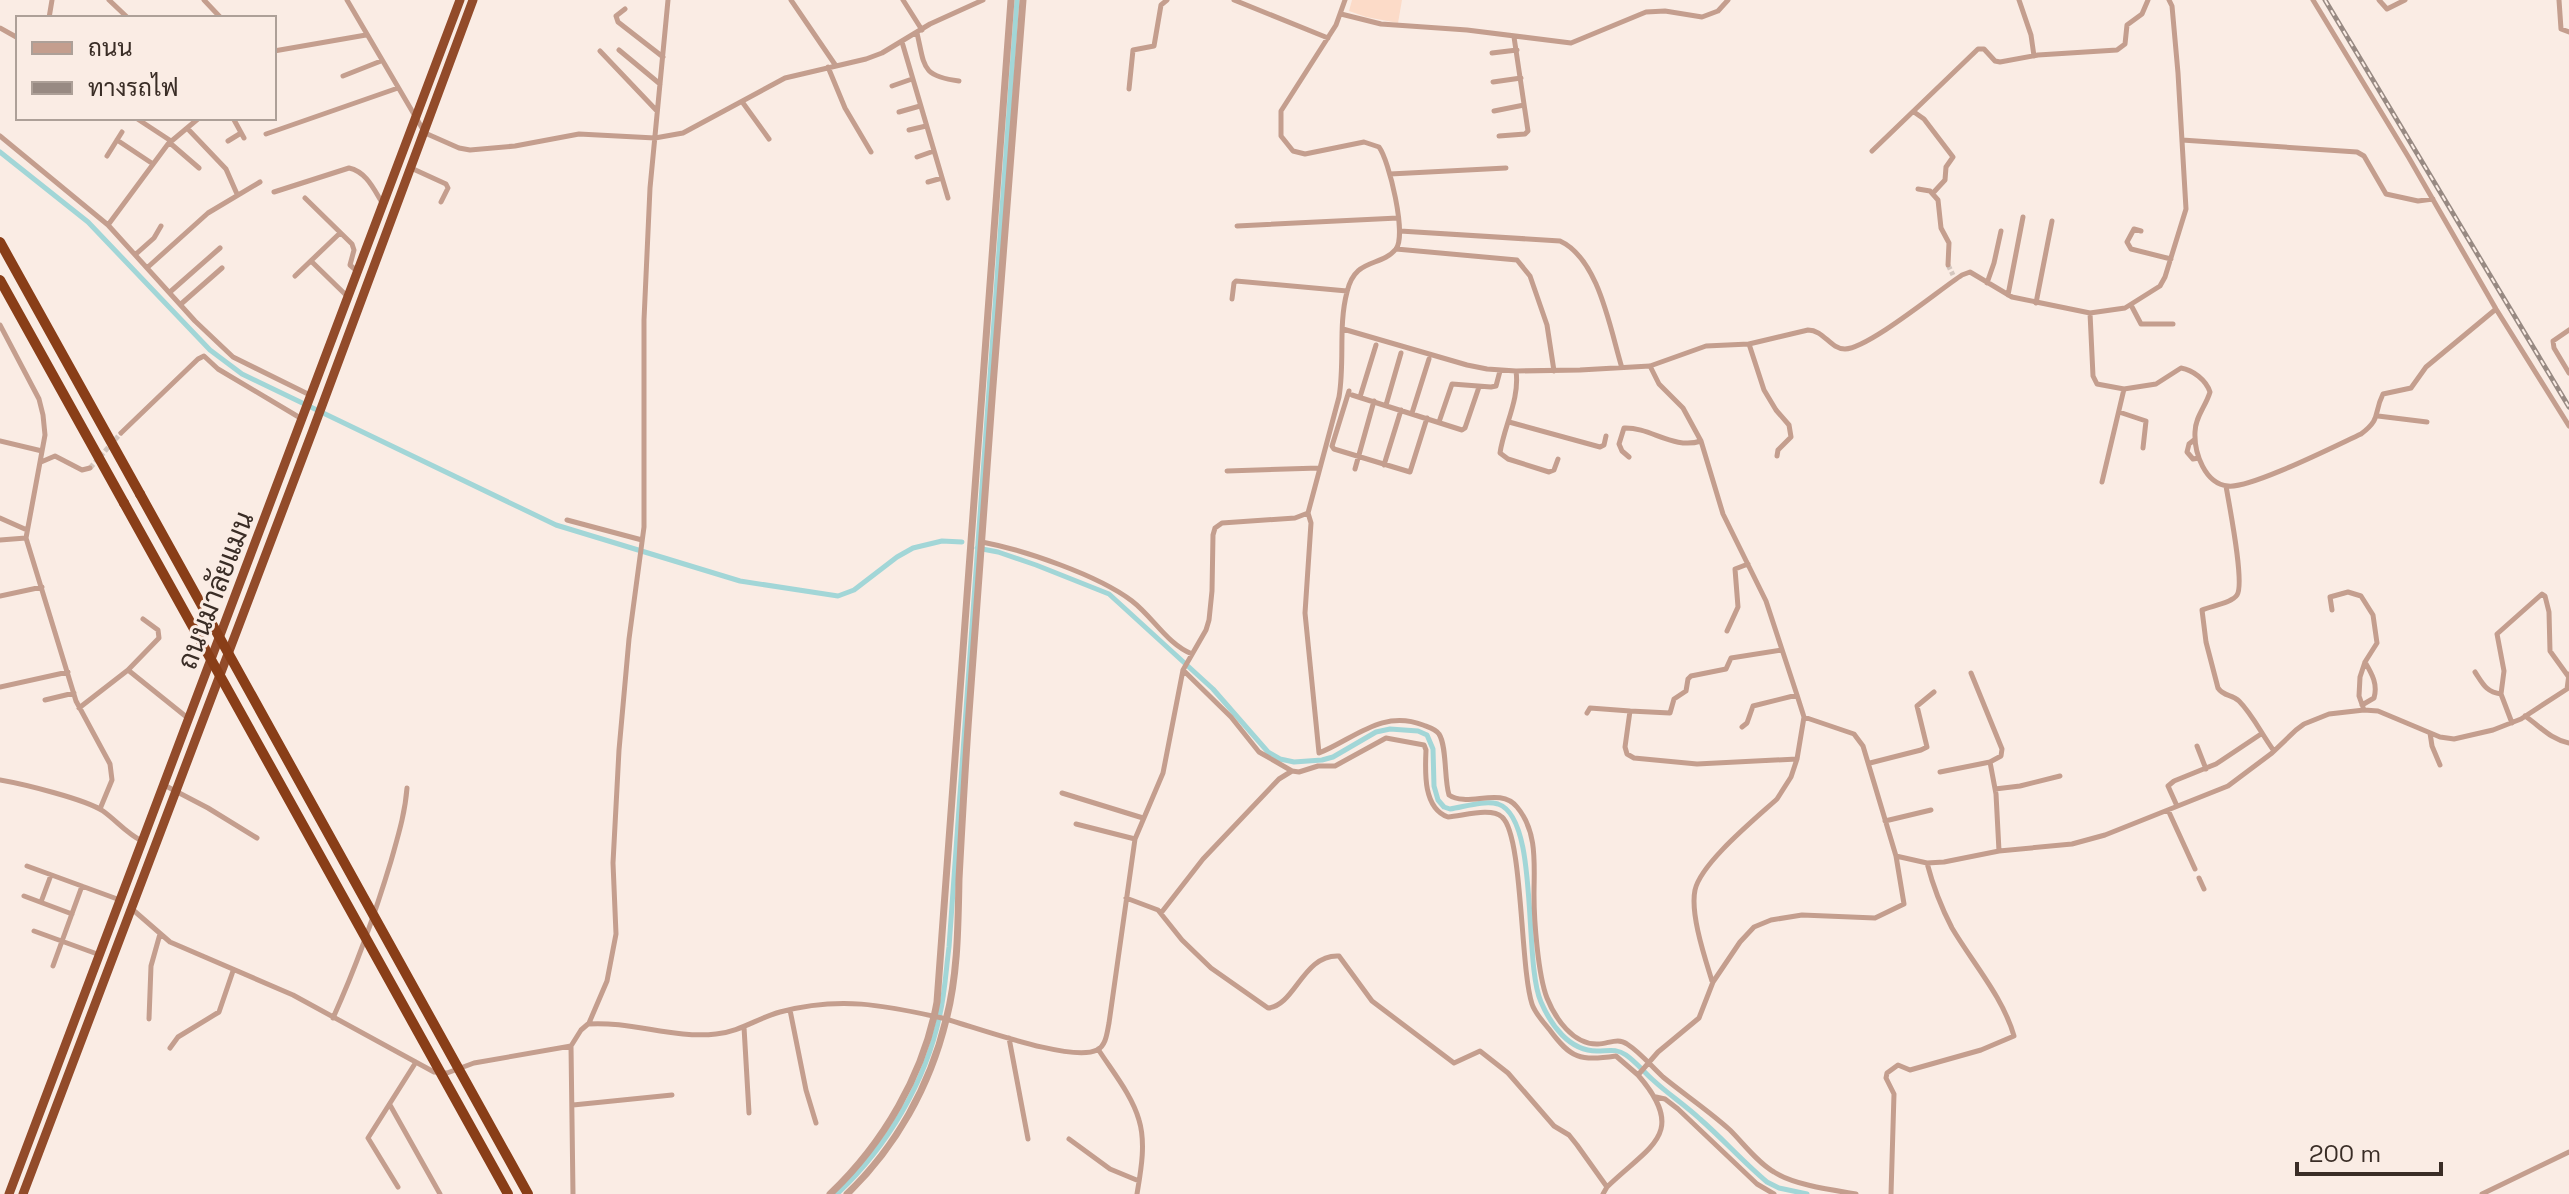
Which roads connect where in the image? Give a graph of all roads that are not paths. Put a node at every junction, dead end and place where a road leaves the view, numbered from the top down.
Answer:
1 (109, 0) edge
2 (204, 0) edge
3 (347, 0) edge
4 (460, 0) edge
5 (473, 0) edge
6 (668, 0) edge
7 (791, 0) edge
8 (903, 0) edge
9 (983, 0) edge
10 (1011, 0) edge
11 (1023, 0) edge
12 (1167, 0) edge
13 (1234, 0) edge
14 (1345, 0) edge
15 (1728, 0) edge
16 (2019, 0) edge
17 (2148, 0) edge
18 (2169, 0) edge
19 (2313, 0) edge
20 (2379, 0) edge
21 (2405, 0) edge
22 (2559, 0) edge
23 (625, 9) dead end
24 (1341, 14) junction
25 (126, 16) edge
26 (219, 16) edge
27 (920, 31) junction
28 (2569, 32) edge
29 (366, 35) junction
30 (1514, 37) junction
31 (1328, 38) junction
32 (902, 42) junction
33 (619, 50) dead end
34 (1517, 50) junction
35 (276, 51) edge
36 (600, 51) dead end
37 (1492, 53) dead end
38 (2034, 56) junction
39 (664, 58) junction
40 (381, 61) junction
41 (836, 66) junction
42 (828, 67) junction
43 (343, 76) dead end
44 (1521, 78) junction
45 (912, 79) junction
46 (959, 81) dead end
47 (1493, 82) dead end
48 (661, 85) junction
49 (892, 86) dead end
50 (398, 88) junction
51 (1129, 89) dead end
52 (743, 103) junction
53 (1524, 105) junction
54 (920, 106) junction
55 (1494, 111) dead end
56 (658, 112) junction
57 (899, 112) dead end
58 (1914, 112) junction
59 (139, 120) edge
60 (197, 120) edge
61 (234, 120) edge
62 (417, 120) junction
63 (926, 126) junction
64 (187, 128) junction
65 (909, 130) dead end
66 (122, 132) dead end
67 (425, 133) junction
68 (266, 134) dead end
69 (0, 136) edge
70 (1499, 136) dead end
71 (655, 138) junction
72 (769, 139) dead end
73 (117, 140) junction
74 (2182, 140) junction
75 (228, 141) dead end
76 (170, 142) junction
77 (934, 151) junction
78 (1872, 151) dead end
79 (871, 152) dead end
80 (107, 156) dead end
81 (917, 157) dead end
82 (153, 164) junction
83 (199, 168) dead end
84 (411, 168) junction
85 (1506, 168) dead end
86 (1390, 174) junction
87 (942, 178) junction
88 (260, 182) dead end
89 (928, 182) dead end
90 (1918, 189) dead end
91 (274, 192) dead end
92 (1933, 193) junction
93 (237, 194) junction
94 (305, 198) dead end
95 (948, 198) dead end
96 (2433, 199) junction
97 (441, 202) dead end
98 (384, 205) junction
99 (2023, 217) dead end
100 (1398, 218) junction
101 (2052, 221) dead end
102 (108, 225) junction
103 (161, 226) dead end
104 (1237, 226) dead end
105 (1400, 231) junction
106 (2001, 231) dead end
107 (2141, 231) dead end
108 (340, 233) junction
109 (0, 242) edge
110 (220, 248) dead end
111 (1395, 249) junction
112 (136, 254) junction
113 (2171, 259) junction
114 (311, 261) junction
115 (1948, 265) tunnel mouth
116 (148, 267) junction
117 (222, 268) dead end
118 (359, 272) junction
119 (295, 276) dead end
120 (0, 280) edge
121 (1987, 283) junction
122 (1347, 291) junction
123 (170, 292) junction
124 (2008, 295) junction
125 (349, 298) junction
126 (1232, 299) dead end
127 (2036, 303) junction
128 (181, 304) junction
129 (2131, 305) junction
130 (2496, 309) junction
131 (2090, 313) junction
132 (2173, 324) dead end
133 (0, 325) edge
134 (1343, 329) junction
135 (2569, 330) edge
136 (1749, 344) junction
137 (1376, 345) dead end
138 (1401, 353) dead end
139 (1429, 359) dead end
140 (1650, 366) junction
141 (1622, 368) junction
142 (1500, 371) junction
143 (1516, 371) junction
144 (1554, 371) junction
145 (2569, 373) edge
146 (1479, 387) junction
147 (2124, 389) junction
148 (1345, 392) junction
149 (312, 397) junction
150 (1360, 397) junction
151 (1374, 401) junction
152 (1386, 405) junction
153 (1401, 410) junction
154 (2119, 412) junction
155 (1412, 413) junction
156 (2378, 416) junction
157 (304, 418) junction
158 (1427, 418) junction
159 (1439, 422) junction
160 (1509, 422) junction
161 (2427, 422) dead end
162 (2569, 426) edge
163 (121, 433) tunnel mouth
164 (1606, 436) dead end
165 (0, 441) edge
166 (1701, 441) junction
167 (2143, 448) dead end
168 (42, 451) junction
169 (1777, 456) dead end
170 (1358, 457) junction
171 (1629, 457) dead end
172 (1558, 459) dead end
173 (40, 462) junction
174 (1384, 465) junction
175 (90, 468) dead end
176 (1319, 468) junction
177 (1355, 469) dead end
178 (1227, 471) dead end
179 (2102, 482) dead end
180 (2226, 486) junction
181 (1308, 513) junction
182 (0, 518) edge
183 (567, 520) dead end
184 (26, 534) junction
185 (0, 540) edge
186 (642, 542) junction
187 (979, 547) junction
188 (1748, 564) junction
189 (42, 587) junction
190 (0, 596) edge
191 (2332, 610) dead end
192 (143, 619) dead end
193 (1727, 631) dead end
194 (1782, 650) junction
195 (1191, 656) junction
196 (2365, 662) junction
197 (1184, 668) junction
198 (128, 670) junction
199 (68, 672) junction
200 (2475, 672) dead end
201 (1971, 673) dead end
202 (2568, 675) edge
203 (0, 687) edge
204 (2568, 689) edge
205 (1934, 692) dead end
206 (74, 693) junction
207 (2501, 694) junction
208 (1797, 695) junction
209 (45, 700) dead end
210 (79, 708) junction
211 (2363, 708) junction
212 (1630, 711) junction
213 (1587, 713) dead end
214 (2525, 716) junction
215 (1804, 717) junction
216 (189, 719) junction
217 (2512, 723) junction
218 (1742, 727) dead end
219 (2430, 733) junction
220 (2261, 734) junction
221 (2569, 743) edge
222 (2197, 746) dead end
223 (2274, 751) junction
224 (1319, 759) junction
225 (1797, 759) junction
226 (1990, 762) junction
227 (1870, 763) junction
228 (2440, 765) dead end
229 (2206, 769) junction
230 (1292, 771) junction
231 (1940, 772) dead end
232 (2060, 776) dead end
233 (0, 780) edge
234 (164, 785) junction
235 (407, 788) dead end
236 (1995, 789) junction
237 (176, 791) junction
238 (1062, 793) dead end
239 (2177, 806) junction
240 (100, 809) junction
241 (1931, 810) dead end
242 (2168, 810) junction
243 (1143, 818) junction
244 (1885, 821) junction
245 (1076, 824) dead end
246 (257, 838) dead end
247 (1135, 839) junction
248 (143, 842) junction
249 (1999, 851) junction
250 (1896, 856) junction
251 (1927, 863) junction
252 (27, 866) dead end
253 (2195, 869) dead end
254 (51, 875) junction
255 (2199, 878) dead end
256 (82, 886) junction
257 (2204, 889) dead end
258 (24, 896) dead end
259 (1126, 898) junction
260 (121, 900) junction
261 (41, 902) junction
262 (131, 908) junction
263 (1161, 913) junction
264 (72, 914) junction
265 (34, 931) dead end
266 (160, 934) junction
267 (63, 942) junction
268 (100, 955) junction
269 (53, 966) dead end
270 (233, 971) junction
271 (1713, 982) junction
272 (790, 1010) junction
273 (333, 1018) junction
274 (941, 1018) junction
275 (149, 1019) dead end
276 (588, 1024) junction
277 (744, 1027) junction
278 (1009, 1038) junction
279 (571, 1046) junction
280 (170, 1048) dead end
281 (1098, 1049) junction
282 (416, 1062) junction
283 (1647, 1064) junction
284 (1639, 1074) junction
285 (672, 1095) dead end
286 (1655, 1097) junction
287 (390, 1105) junction
288 (573, 1105) junction
289 (749, 1113) dead end
290 (816, 1123) dead end
291 (1028, 1139) dead end
292 (1069, 1139) dead end
293 (2569, 1152) edge
294 (1139, 1181) junction
295 (398, 1187) dead end
296 (1607, 1187) junction
297 (1761, 1190) edge
298 (9, 1194) edge
299 (23, 1194) edge
300 (440, 1194) edge
301 (508, 1194) edge
302 (528, 1194) edge
303 (573, 1194) edge
304 (830, 1194) edge
305 (847, 1194) edge
306 (1137, 1194) edge
307 (1603, 1194) edge
308 (1774, 1194) edge
309 (1856, 1194) edge
310 (1891, 1194) edge
311 (2482, 1194) edge

1 - 25 street
2 - 26 street
3 - 29 street
4 - 62 highway, ถนนมาลัยแมน
5 - 67 highway, ถนนมาลัยแมน
6 - 39 street
7 - 41 street
8 - 27 street
9 - 27 street
10 - 187 street
11 - 187 street
12 - 51 street
13 - 31 street
14 - 24 street
15 - 30 street
16 - 38 street
17 - 38 street
18 - 74 street
19 - 96 street
20 - 21 street
22 - 28 street
23 - 39 street
24 - 30 street
24 - 31 street
27 - 32 street
27 - 46 street
29 - 35 street
29 - 40 street
30 - 34 street
31 - 86 street
32 - 41 street
32 - 45 street
33 - 48 street
34 - 37 street
34 - 44 street
36 - 56 street
38 - 58 street
39 - 48 street
40 - 43 street
40 - 50 street
41 - 42 street
42 - 52 street
42 - 79 street
44 - 47 street
44 - 53 street
45 - 49 street
45 - 54 street
48 - 56 street
50 - 62 street
50 - 68 street
52 - 71 street
52 - 72 street
53 - 55 street
53 - 70 street
54 - 57 street
54 - 63 street
56 - 71 street
58 - 78 street
58 - 92 street
59 - 76 street
60 - 64 street
61 - 75 street
62 - 67 street
62 - 98 highway, ถนนมาลัยแมน
63 - 65 street
63 - 77 street
64 - 76 street
64 - 93 street
66 - 73 street
67 - 71 street
67 - 84 highway, ถนนมาลัยแมน
69 - 102 street
71 - 186 street
73 - 80 street
73 - 82 street
74 - 96 street
74 - 113 street
76 - 82 street
76 - 83 street
77 - 81 street
77 - 87 street
82 - 102 street
84 - 97 street
84 - 237 highway, ถนนมาลัยแมน
85 - 86 street
86 - 100 street
87 - 89 street
87 - 95 street
88 - 93 street
90 - 92 street
91 - 98 street
92 - 115 street
93 - 116 street
94 - 108 street
96 - 130 street
98 - 118 highway, ถนนมาลัยแมน
99 - 124 street
100 - 104 street
100 - 105 street
101 - 127 street
102 - 112 street
103 - 112 street
105 - 111 street
105 - 141 street
106 - 121 street
107 - 113 street
108 - 114 street
108 - 118 street
109 - 302 highway, bridge
110 - 123 street
111 - 122 street
111 - 144 street
112 - 116 street
113 - 129 street
114 - 119 street
114 - 125 street
116 - 123 street
117 - 128 street
118 - 125 highway, ถนนมาลัยแมน
120 - 301 highway, bridge
121 - 124 street
121 - 136 street
122 - 126 street
122 - 134 street
123 - 128 street
124 - 127 street
125 - 149 highway, ถนนมาลัยแมน
127 - 131 street
128 - 149 street
129 - 131 street
129 - 132 street
130 - 156 street
130 - 162 street
131 - 147 street
133 - 168 street
134 - 142 street
134 - 148 street
135 - 145 street
136 - 140 street
136 - 169 street
137 - 150 street
138 - 152 street
139 - 155 street
140 - 141 street
140 - 166 street
141 - 144 street
142 - 143 street
142 - 146 street
143 - 144 street
143 - 160 street
146 - 159 street
146 - 159 street
147 - 154 street
147 - 180 street
148 - 150 street
148 - 170 street
148 - 176 street
149 - 157 highway, ถนนมาลัยแมน
150 - 151 street
151 - 152 street
151 - 170 street
152 - 153 street
153 - 155 street
153 - 174 street
154 - 167 street
154 - 179 street
155 - 158 street
156 - 161 street
156 - 180 street
157 - 163 street
157 - 216 highway, ถนนมาลัยแมน
158 - 159 street
158 - 174 street
160 - 164 street
160 - 172 street
165 - 168 street
166 - 171 street
166 - 188 street
168 - 173 street
170 - 174 street
170 - 177 street
173 - 175 street
173 - 184 street
176 - 178 street
176 - 181 street
180 - 220 street
181 - 195 street
181 - 224 street
182 - 184 street
183 - 186 street
184 - 185 street
184 - 189 street
186 - 276 street
187 - 195 street
187 - 274 street
187 - 274 street
188 - 193 street
188 - 194 street
189 - 190 street
189 - 199 street
191 - 196 street
192 - 198 street
194 - 208 street
194 - 212 street
195 - 197 street
196 - 211 street
196 - 211 street
197 - 230 street
197 - 243 street
198 - 210 street
198 - 216 street
199 - 203 street
199 - 206 street
200 - 207 street
201 - 226 street
202 - 204 street
202 - 207 street
204 - 214 street
205 - 227 street
206 - 209 street
206 - 210 street
207 - 217 street
208 - 215 street
208 - 218 street
210 - 240 street
211 - 219 street
211 - 223 street
212 - 213 street
212 - 225 street
214 - 217 street
214 - 221 street
215 - 225 street
215 - 227 street
216 - 234 highway, ถนนมาลัยแมน
217 - 219 street
219 - 228 street
220 - 223 street
220 - 229 street
222 - 229 street
223 - 239 street
224 - 230 street
224 - 283 street
224 - 284 street
225 - 271 street
226 - 231 street
226 - 236 street
227 - 244 street
229 - 239 street
230 - 263 street
232 - 236 street
233 - 240 street
234 - 237 street
234 - 248 highway, ถนนมาลัยแมน
235 - 273 street
236 - 249 street
237 - 246 street
237 - 262 highway, ถนนมาลัยแมน
238 - 243 street
239 - 242 street
240 - 248 street
241 - 244 street
242 - 249 street
242 - 253 street
243 - 247 street
244 - 250 street
245 - 247 street
247 - 259 street
248 - 260 highway, ถนนมาลัยแมน
249 - 251 street
250 - 251 street
250 - 271 street
251 - 310 street
252 - 254 street
254 - 256 street
254 - 261 street
255 - 257 street
256 - 260 street
256 - 264 street
258 - 261 street
259 - 263 street
259 - 281 street
260 - 268 highway, ถนนมาลัยแมน
261 - 264 street
262 - 266 street
262 - 299 highway, ถนนมาลัยแมน
263 - 296 street
264 - 267 street
265 - 267 street
266 - 270 street
266 - 275 street
267 - 268 street
267 - 269 street
268 - 298 highway, ถนนมาลัยแมน
270 - 273 street
270 - 280 street
271 - 283 street
272 - 274 street
272 - 277 street
272 - 290 street
273 - 282 street
274 - 278 street
274 - 304 street
274 - 305 street
276 - 277 street
276 - 279 street
277 - 289 street
278 - 281 street
278 - 291 street
279 - 282 street
279 - 288 street
281 - 294 street
282 - 287 street
283 - 284 street
283 - 309 street
284 - 286 street
285 - 288 street
286 - 296 street
286 - 297 street
287 - 295 street
287 - 300 street
288 - 303 street
292 - 294 street
293 - 311 street
294 - 306 street
296 - 307 street
297 - 308 street

